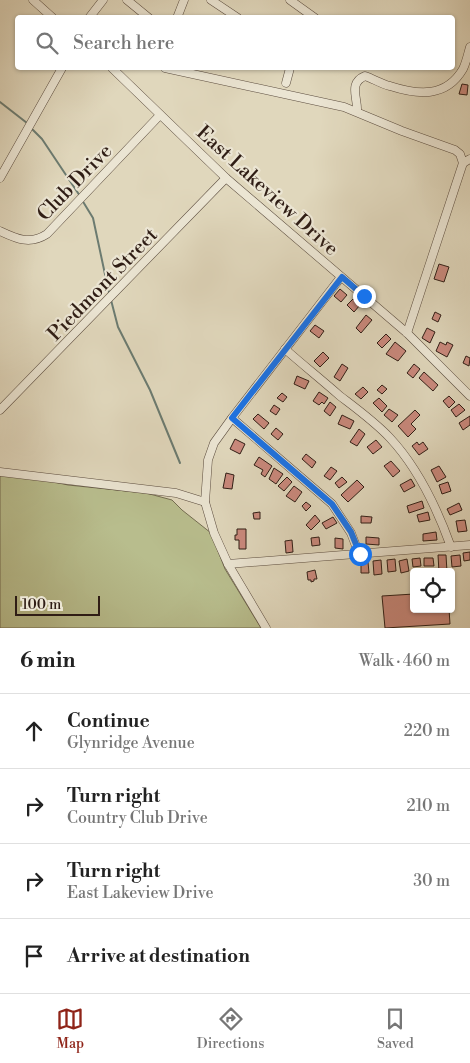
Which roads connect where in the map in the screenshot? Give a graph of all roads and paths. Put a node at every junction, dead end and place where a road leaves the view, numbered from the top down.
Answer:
1 (33, 0) edge
2 (103, 0) edge
3 (127, 0) edge
4 (184, 0) edge
5 (211, 0) edge
6 (290, 0) edge
7 (50, 15) edge
8 (91, 15) edge
9 (145, 15) edge
10 (178, 15) edge
11 (234, 15) edge
12 (311, 15) edge
13 (470, 47) edge
14 (61, 70) edge
15 (114, 70) edge
16 (174, 70) edge
17 (289, 70) edge
18 (286, 83) dead end
19 (357, 111) junction
20 (160, 115) junction
21 (467, 161) edge
22 (0, 178) edge
23 (226, 178) junction
24 (0, 231) edge
25 (342, 277) junction
26 (407, 333) junction
27 (285, 349) junction
28 (470, 396) edge
29 (0, 410) edge
30 (232, 418) junction
31 (0, 472) edge
32 (205, 502) junction
33 (470, 545) edge
34 (451, 546) junction
35 (360, 554) junction
36 (228, 564) junction
37 (266, 628) edge

1 - 7 street
2 - 8 street
3 - 9 street
4 - 10 street
5 - 11 street
6 - 12 street
13 - 19 street
14 - 22 street
15 - 20 street, East Lakeview Drive
16 - 19 street
17 - 18 street
19 - 21 street
20 - 23 street, East Lakeview Drive
20 - 24 street, Club Drive
21 - 26 street
23 - 25 street, East Lakeview Drive
23 - 29 street, Piedmont Street
25 - 26 street, East Lakeview Drive
25 - 27 street
26 - 28 street, East Lakeview Drive
27 - 30 street
27 - 34 street
30 - 32 street
30 - 35 street
31 - 32 street
32 - 36 street
33 - 34 street
34 - 35 street
35 - 36 street
36 - 37 street

